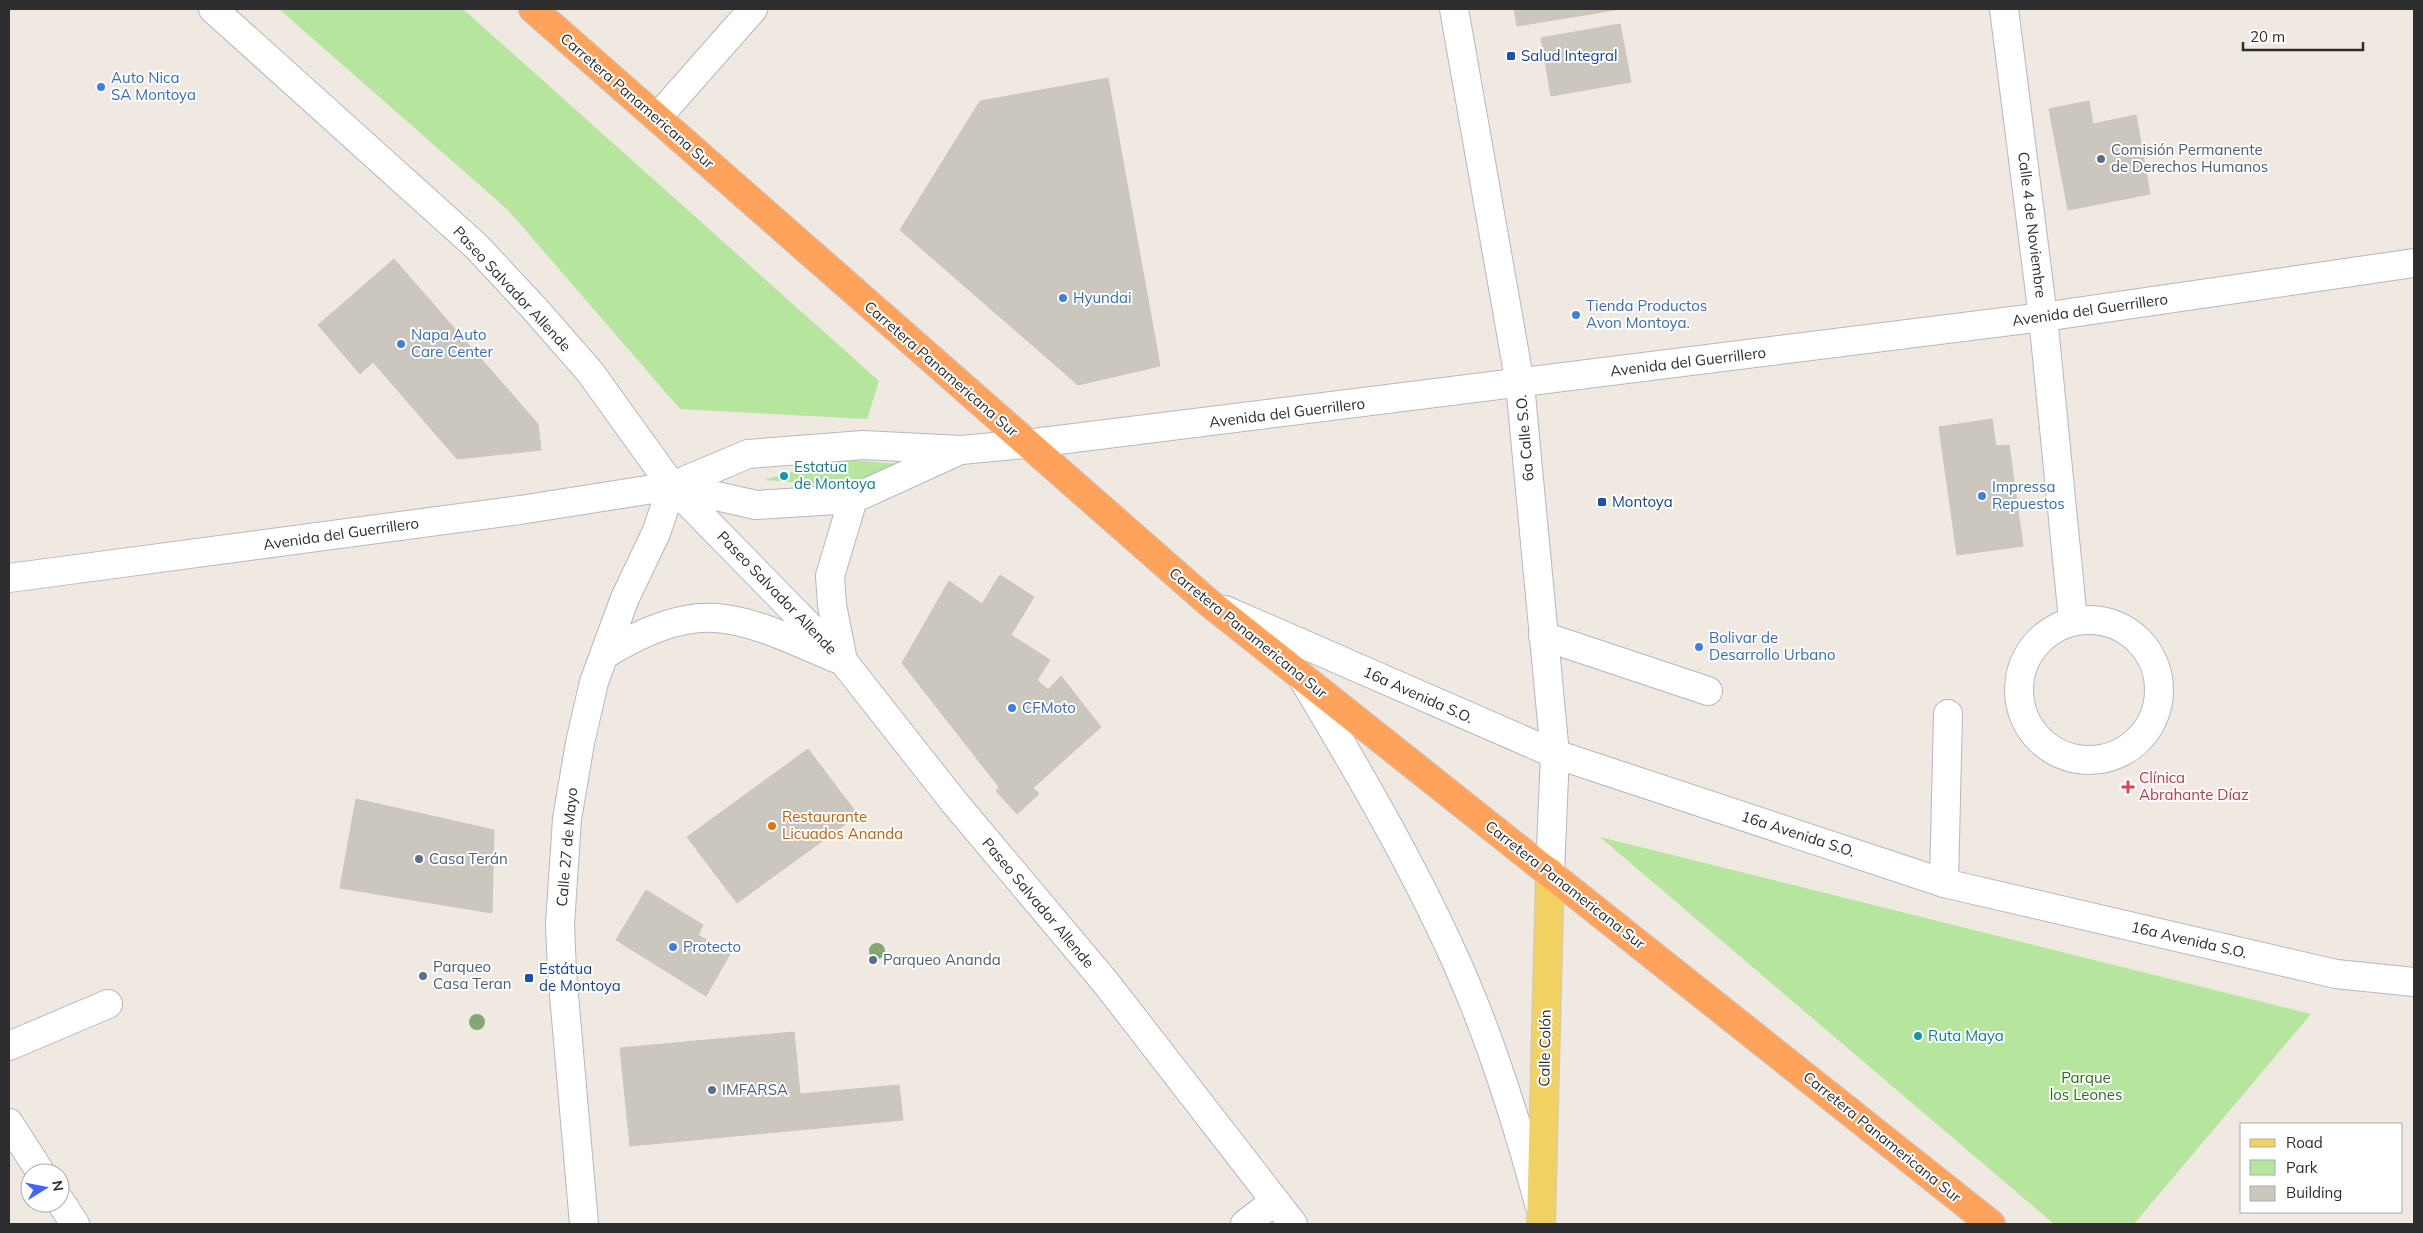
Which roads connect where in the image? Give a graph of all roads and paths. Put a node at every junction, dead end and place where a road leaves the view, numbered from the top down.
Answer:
1 (213, 9) edge
2 (533, 9) edge
3 (753, 9) edge
4 (1454, 9) edge
5 (2004, 9) edge
6 (657, 118) junction
7 (2414, 263) edge
8 (2043, 317) junction
9 (1520, 384) junction
10 (1026, 444) junction
11 (961, 450) junction
12 (672, 486) junction
13 (853, 499) junction
14 (9, 578) edge
15 (1208, 602) junction
16 (2073, 620) junction
17 (1543, 636) junction
18 (606, 654) junction
19 (843, 661) junction
20 (1303, 679) junction
21 (1708, 691) dead end
22 (1948, 714) dead end
23 (1554, 754) junction
24 (1550, 872) junction
25 (1944, 882) junction
26 (2414, 982) edge
27 (108, 1004) dead end
28 (9, 1046) edge
29 (9, 1123) edge
30 (35, 1163) edge
31 (1275, 1202) junction
32 (68, 1213) edge
33 (1542, 1220) edge
34 (75, 1224) edge
35 (584, 1224) edge
36 (1245, 1224) edge
37 (1293, 1224) edge
38 (1990, 1224) edge

1 - 12 street, Paseo Salvador Allende
2 - 6 highway, Carretera Panamericana Sur
3 - 6 street
4 - 9 street, 6a Calle S.O.
5 - 8 street, Calle 4 de Noviembre
6 - 10 highway, Carretera Panamericana Sur
7 - 8 street, Avenida del Guerrillero
8 - 9 street, Avenida del Guerrillero
8 - 16 street, Calle 4 de Noviembre
9 - 10 street, Avenida del Guerrillero
9 - 17 street, 6a Calle S.O.
10 - 11 street, Avenida del Guerrillero
10 - 15 highway, Carretera Panamericana Sur
11 - 12 street, Avenida del Guerrillero
11 - 13 street, Avenida del Guerrillero
12 - 13 street, Avenida del Guerrillero
12 - 14 street, Avenida del Guerrillero
12 - 18 street, Calle 27 de Mayo
12 - 19 street, Paseo Salvador Allende
13 - 19 street
15 - 20 highway, Carretera Panamericana Sur
15 - 23 street, 16a Avenida S.O.
16 - 16 street
17 - 21 street
17 - 23 street, 6a Calle S.O.
18 - 19 street
18 - 35 street, Calle 27 de Mayo
19 - 31 street, Paseo Salvador Allende
20 - 24 highway, Carretera Panamericana Sur
20 - 33 street
22 - 25 street
23 - 24 street, 6a Calle S.O.
23 - 25 street, 16a Avenida S.O.
24 - 33 main road, Calle Colón
24 - 38 highway, Carretera Panamericana Sur
25 - 26 street, 16a Avenida S.O.
27 - 28 street
29 - 30 street
31 - 36 street
31 - 37 street, Paseo Salvador Allende
32 - 34 street

